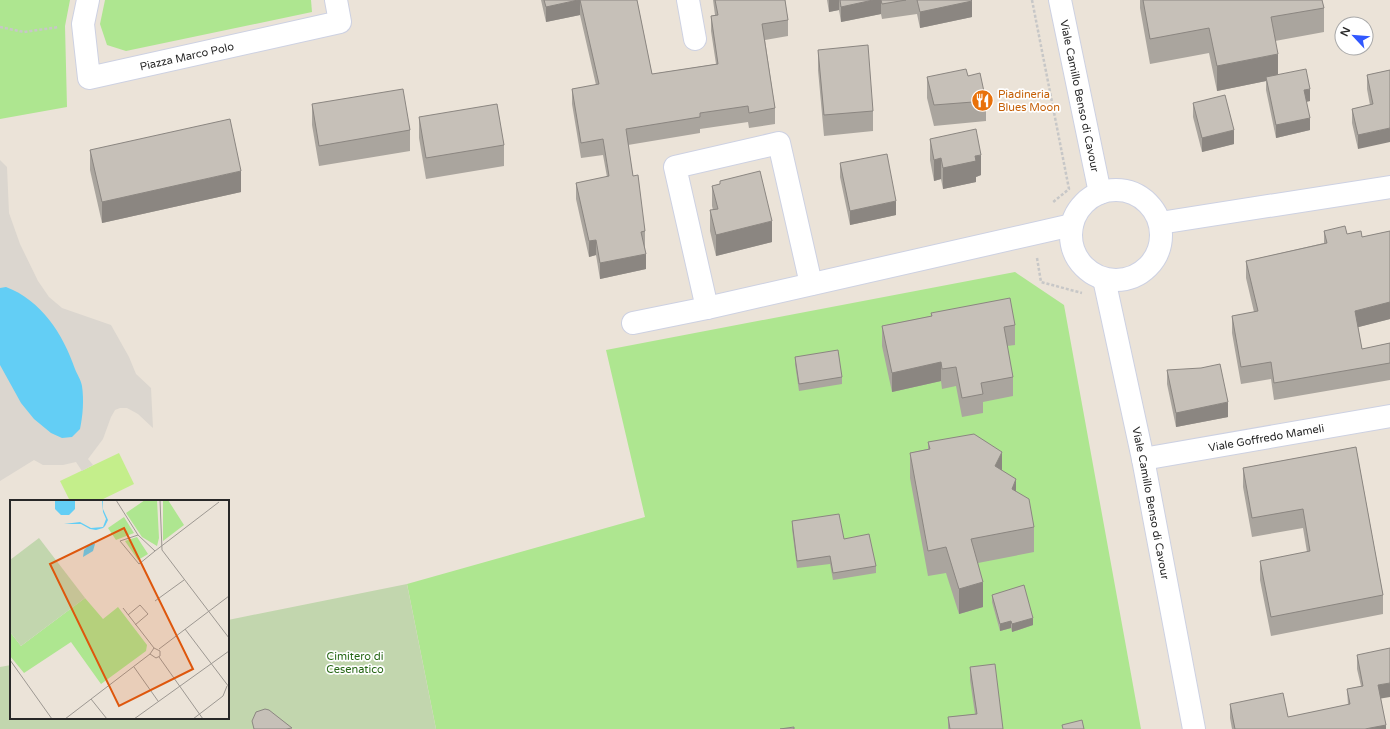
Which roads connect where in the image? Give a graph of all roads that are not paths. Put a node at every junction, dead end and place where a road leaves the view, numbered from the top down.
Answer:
1 (88, 0) edge
2 (336, 0) edge
3 (688, 0) edge
4 (1060, 0) edge
5 (695, 39) dead end
6 (1390, 187) edge
7 (1100, 193) junction
8 (1160, 223) junction
9 (1072, 225) junction
10 (1104, 279) junction
11 (811, 284) junction
12 (707, 308) junction
13 (634, 323) dead end
14 (1390, 416) edge
15 (1143, 459) junction
16 (1194, 729) edge

1 - 2 street, Piazza Marco Polo
3 - 5 street
4 - 7 street, Viale Camillo Benso di Cavour
6 - 8 street
7 - 8 street
7 - 9 street
8 - 10 street
9 - 10 street
9 - 11 street
10 - 15 street, Viale Camillo Benso di Cavour
11 - 12 street
11 - 12 street
12 - 13 street
14 - 15 street, Viale Goffredo Mameli
15 - 16 street, Viale Camillo Benso di Cavour

